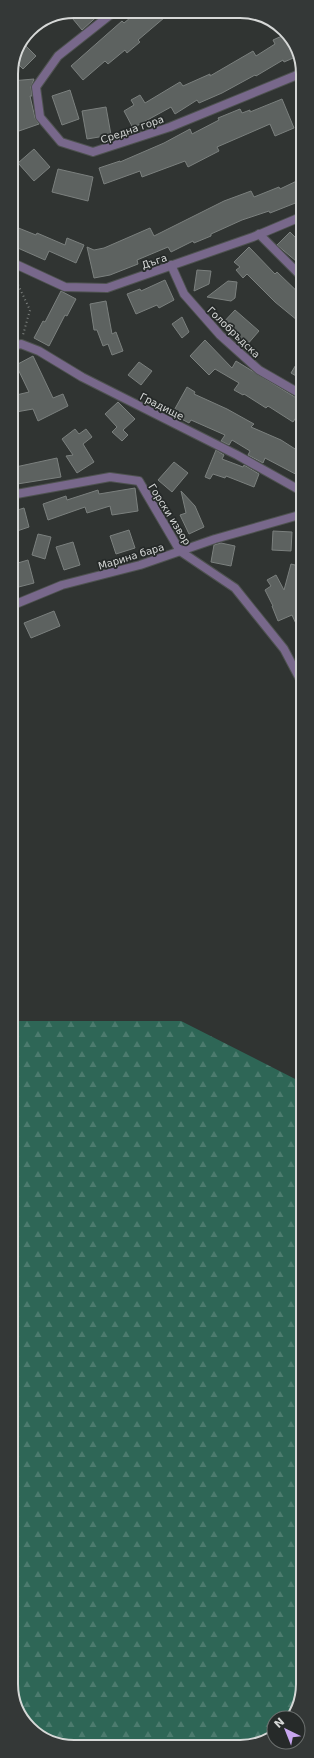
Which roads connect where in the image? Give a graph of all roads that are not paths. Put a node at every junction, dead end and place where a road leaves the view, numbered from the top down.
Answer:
1 (107, 18) edge
2 (296, 76) edge
3 (296, 219) edge
4 (259, 234) junction
5 (18, 265) edge
6 (171, 266) junction
7 (296, 271) edge
8 (18, 345) edge
9 (296, 391) edge
10 (296, 488) edge
11 (18, 494) edge
12 (296, 516) edge
13 (180, 551) junction
14 (18, 603) edge
15 (296, 671) edge

1 - 2 street, Средна гора
3 - 4 street, Дъга
4 - 6 street, Дъга
4 - 7 street
5 - 6 street, Дъга
6 - 9 street, Голобръдска
8 - 10 street, Градище
11 - 13 street, Горски извор
12 - 13 street, Марина бара
13 - 14 street, Марина бара
13 - 15 street, Горски извор

